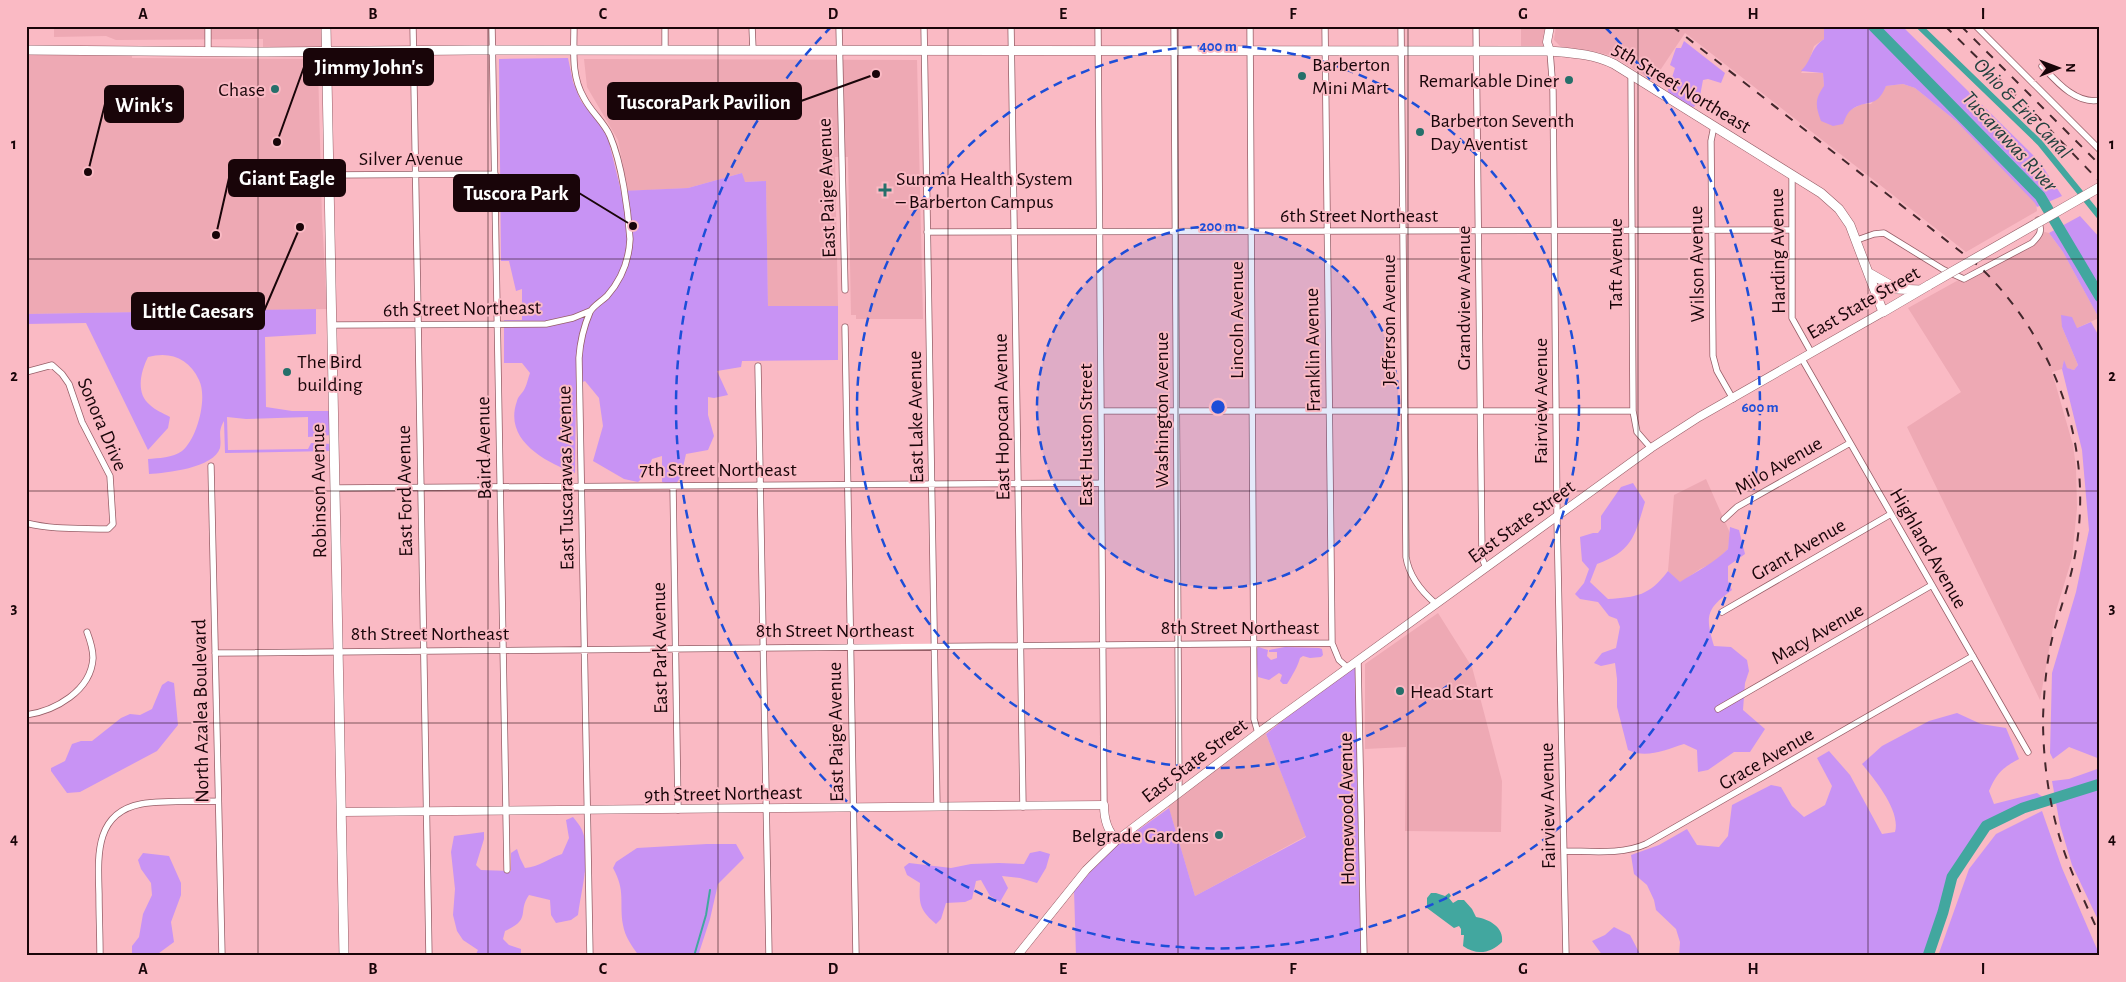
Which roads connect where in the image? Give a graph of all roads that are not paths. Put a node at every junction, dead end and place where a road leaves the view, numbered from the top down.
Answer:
1 (208, 26) edge
2 (326, 26) edge
3 (413, 26) edge
4 (492, 26) edge
5 (574, 26) edge
6 (664, 26) edge
7 (752, 26) edge
8 (839, 26) edge
9 (924, 26) edge
10 (1011, 26) edge
11 (1098, 26) edge
12 (1174, 26) edge
13 (1250, 26) edge
14 (1325, 26) edge
15 (1401, 26) edge
16 (1476, 26) edge
17 (1550, 26) edge
18 (1976, 26) edge
19 (26, 50) edge
20 (493, 50) junction
21 (574, 50) junction
22 (753, 50) junction
23 (326, 51) junction
24 (413, 51) junction
25 (665, 51) junction
26 (1011, 51) junction
27 (1550, 51) junction
28 (208, 52) junction
29 (839, 52) junction
30 (925, 52) junction
31 (1098, 52) junction
32 (1174, 52) junction
33 (1250, 52) junction
34 (1325, 52) junction
35 (1401, 52) junction
36 (1476, 52) junction
37 (2042, 66) dead end
38 (1631, 74) junction
39 (2100, 100) edge
40 (1714, 126) junction
41 (2100, 150) edge
42 (415, 174) junction
43 (495, 174) junction
44 (328, 175) junction
45 (1792, 175) junction
46 (2100, 187) edge
47 (2037, 219) dead end
48 (1711, 230) junction
49 (1791, 230) junction
50 (1176, 231) junction
51 (1252, 231) junction
52 (1327, 231) junction
53 (1403, 231) junction
54 (1479, 231) junction
55 (1555, 231) junction
56 (1631, 231) junction
57 (928, 232) junction
58 (1014, 232) junction
59 (1100, 232) junction
60 (1857, 240) junction
61 (1869, 273) junction
62 (845, 290) dead end
63 (1921, 290) junction
64 (590, 311) junction
65 (1883, 312) junction
66 (498, 324) junction
67 (418, 325) junction
68 (332, 326) junction
69 (845, 327) dead end
70 (1811, 352) junction
71 (1802, 359) junction
72 (758, 366) dead end
73 (26, 372) edge
74 (1733, 399) junction
75 (1102, 411) junction
76 (1177, 411) junction
77 (1252, 411) junction
78 (1329, 411) junction
79 (1404, 411) junction
80 (1480, 411) junction
81 (1556, 411) junction
82 (1633, 411) junction
83 (1850, 443) junction
84 (1651, 448) junction
85 (211, 466) dead end
86 (1018, 483) junction
87 (1101, 483) junction
88 (760, 484) junction
89 (847, 484) junction
90 (932, 484) junction
91 (500, 486) junction
92 (582, 486) junction
93 (674, 486) junction
94 (421, 487) junction
95 (336, 488) junction
96 (1891, 514) junction
97 (1557, 517) junction
98 (1724, 519) dead end
99 (26, 523) edge
100 (1486, 568) junction
101 (1932, 585) junction
102 (1436, 604) junction
103 (1722, 612) dead end
104 (87, 632) dead end
105 (1253, 643) junction
106 (1332, 643) junction
107 (1102, 644) junction
108 (1178, 644) junction
109 (1020, 645) junction
110 (850, 646) junction
111 (936, 646) junction
112 (763, 647) junction
113 (585, 648) junction
114 (675, 648) junction
115 (503, 649) junction
116 (339, 650) junction
117 (423, 650) junction
118 (215, 653) junction
119 (1973, 656) junction
120 (1358, 661) junction
121 (1348, 668) junction
122 (1718, 709) dead end
123 (26, 715) edge
124 (1258, 733) junction
125 (2028, 752) dead end
126 (1179, 793) junction
127 (218, 801) junction
128 (1104, 805) junction
129 (1023, 806) junction
130 (853, 808) junction
131 (937, 808) junction
132 (766, 809) junction
133 (588, 810) junction
134 (678, 810) junction
135 (506, 811) junction
136 (342, 812) junction
137 (427, 812) junction
138 (1117, 840) junction
139 (1564, 851) junction
140 (507, 870) dead end
141 (100, 956) edge
142 (222, 956) edge
143 (344, 956) edge
144 (429, 956) edge
145 (590, 956) edge
146 (769, 956) edge
147 (856, 956) edge
148 (1017, 956) edge
149 (1364, 956) edge
150 (1566, 956) edge

1 - 28 street
2 - 23 main road, Robinson Avenue
3 - 24 street, East Ford Avenue
4 - 20 street, Baird Avenue
5 - 21 street
6 - 25 street
7 - 22 street
8 - 29 street, East Paige Avenue
9 - 30 street, East Lake Avenue
10 - 26 street, East Hopocan Avenue
11 - 31 street, East Huston Street
12 - 32 street, Washington Avenue
13 - 33 street, Lincoln Avenue
14 - 34 street, Franklin Avenue
15 - 35 street, Jefferson Avenue
16 - 36 street, Grandview Avenue
17 - 27 street, Fairview Avenue
18 - 41 street
19 - 28 main road, 5th Street Northeast
20 - 21 main road, 5th Street Northeast
20 - 24 main road, 5th Street Northeast
20 - 43 street, Baird Avenue
21 - 25 main road, 5th Street Northeast
21 - 64 street
22 - 25 main road, 5th Street Northeast
22 - 29 main road, 5th Street Northeast
23 - 24 main road, 5th Street Northeast
23 - 28 main road, 5th Street Northeast
23 - 44 main road, Robinson Avenue
24 - 42 street, East Ford Avenue
26 - 30 main road, 5th Street Northeast
26 - 31 main road, 5th Street Northeast
26 - 58 street, East Hopocan Avenue
27 - 36 main road, 5th Street Northeast
27 - 38 main road, 5th Street Northeast
27 - 55 street, Fairview Avenue
29 - 30 main road, 5th Street Northeast
29 - 62 street, East Paige Avenue
30 - 57 street, East Lake Avenue
31 - 32 main road, 5th Street Northeast
31 - 59 street, East Huston Street
32 - 33 main road, 5th Street Northeast
32 - 50 street, Washington Avenue
33 - 34 main road, 5th Street Northeast
33 - 51 street, Lincoln Avenue
34 - 35 main road, 5th Street Northeast
34 - 52 street, Franklin Avenue
35 - 36 main road, 5th Street Northeast
35 - 53 street, Jefferson Avenue
36 - 54 street, Grandview Avenue
37 - 39 street
38 - 40 main road, 5th Street Northeast
38 - 56 street, Taft Avenue
40 - 45 main road, 5th Street Northeast
40 - 48 street, Wilson Avenue
42 - 43 street, Silver Avenue
42 - 44 street, Silver Avenue
42 - 67 street, East Ford Avenue
43 - 66 street, Baird Avenue
44 - 68 main road, Robinson Avenue
45 - 49 street, Harding Avenue
45 - 60 main road, 5th Street Northeast
46 - 63 main road, East State Street, bridge
47 - 60 street
48 - 49 street, 6th Street Northeast
48 - 56 street, 6th Street Northeast
48 - 74 street, Wilson Avenue
49 - 70 street, Harding Avenue
50 - 51 street, 6th Street Northeast
50 - 59 street, 6th Street Northeast
50 - 76 street, Washington Avenue
51 - 52 street, 6th Street Northeast
51 - 77 street, Lincoln Avenue
52 - 53 street, 6th Street Northeast
52 - 78 street, Franklin Avenue
53 - 54 street, 6th Street Northeast
53 - 79 street, Jefferson Avenue
54 - 55 street, 6th Street Northeast
54 - 80 street, Grandview Avenue
55 - 56 street, 6th Street Northeast
55 - 81 street, Fairview Avenue
56 - 82 street, Taft Avenue
57 - 58 street, 6th Street Northeast
57 - 90 street, East Lake Avenue
58 - 59 street, 6th Street Northeast
58 - 86 street, East Hopocan Avenue
59 - 75 street, East Huston Street
60 - 61 main road, 5th Street Northeast
61 - 63 main road
61 - 65 main road, 5th Street Northeast
63 - 65 main road, East State Street
64 - 66 street, 6th Street Northeast
64 - 92 street, East Tuscarawas Avenue
65 - 70 street, East State Street
66 - 67 street, 6th Street Northeast
66 - 91 street, Baird Avenue
67 - 68 street, 6th Street Northeast
67 - 94 street, East Ford Avenue
68 - 95 main road, Robinson Avenue
69 - 89 street, East Paige Avenue
70 - 71 street, East State Street
71 - 74 street, East State Street
71 - 83 street, Highland Avenue
72 - 88 street
73 - 99 street, Sonora Drive
74 - 84 street, East State Street
75 - 76 street
75 - 87 street, East Huston Street
76 - 77 street
76 - 108 street, Washington Avenue
77 - 78 street
77 - 105 street, Lincoln Avenue
78 - 79 street
78 - 106 street, Franklin Avenue
79 - 80 street
79 - 102 street, Jefferson Avenue
80 - 81 street
80 - 100 street, Grandview Avenue
81 - 82 street
81 - 97 street, Fairview Avenue
82 - 84 street, Taft Avenue
83 - 96 street, Highland Avenue
83 - 98 street, Milo Avenue
84 - 97 street, East State Street
85 - 118 street, North Azalea Boulevard
86 - 87 street, 7th Street Northeast
86 - 90 street, 7th Street Northeast
86 - 109 street, East Hopocan Avenue
87 - 107 street, East Huston Street
88 - 89 street, 7th Street Northeast
88 - 93 street, 7th Street Northeast
88 - 112 street
89 - 90 street, 7th Street Northeast
89 - 110 street, East Paige Avenue
90 - 111 street, East Lake Avenue
91 - 92 street, 7th Street Northeast
91 - 94 street, 7th Street Northeast
91 - 115 street, Baird Avenue
92 - 93 street, 7th Street Northeast
92 - 113 street, East Tuscarawas Avenue
93 - 114 street, East Park Avenue
94 - 95 street, 7th Street Northeast
94 - 117 street, East Ford Avenue
95 - 116 main road, Robinson Avenue
96 - 101 street, Highland Avenue
96 - 103 street, Grant Avenue
97 - 100 street, East State Street
97 - 139 street, Fairview Avenue
100 - 102 street, East State Street
101 - 119 street, Highland Avenue
101 - 122 street, Macy Avenue
102 - 120 street, East State Street
104 - 123 street
105 - 106 street, 8th Street Northeast
105 - 108 street, 8th Street Northeast
105 - 124 street, Lincoln Avenue
106 - 121 street, Franklin Avenue
107 - 108 street, 8th Street Northeast
107 - 109 street, 8th Street Northeast
107 - 128 street, East Huston Street
108 - 126 street, Washington Avenue
109 - 111 street, 8th Street Northeast
109 - 129 street, East Hopocan Avenue
110 - 111 street, 8th Street Northeast
110 - 112 street, 8th Street Northeast
110 - 130 street, East Paige Avenue
111 - 131 street, East Lake Avenue
112 - 114 street, 8th Street Northeast
112 - 132 street
113 - 114 street, 8th Street Northeast
113 - 115 street, 8th Street Northeast
113 - 133 street, East Tuscarawas Avenue
114 - 134 street, East Park Avenue
115 - 117 street, 8th Street Northeast
115 - 135 street, Baird Avenue
116 - 117 street, 8th Street Northeast
116 - 118 street, 8th Street Northeast
116 - 136 main road, Robinson Avenue
117 - 137 street, East Ford Avenue
118 - 127 street, North Azalea Boulevard
119 - 125 street, Highland Avenue
119 - 139 street, Grace Avenue
120 - 121 street, East State Street
120 - 149 street, Homewood Avenue
121 - 124 street, East State Street
124 - 126 street, East State Street
126 - 138 street, East State Street
127 - 141 street
127 - 142 street, North Azalea Boulevard
128 - 129 street, 9th Street Northeast
128 - 138 street, East Huston Street
129 - 131 street, 9th Street Northeast
130 - 131 street, 9th Street Northeast
130 - 132 street, 9th Street Northeast
130 - 147 street, East Paige Avenue
132 - 134 street, 9th Street Northeast
132 - 146 street
133 - 134 street, 9th Street Northeast
133 - 135 street, 9th Street Northeast
133 - 145 street, East Tuscarawas Avenue
135 - 137 street, 9th Street Northeast
135 - 140 street, Baird Avenue
136 - 137 street, 9th Street Northeast
136 - 143 main road, Robinson Avenue
137 - 144 street, East Ford Avenue
138 - 148 street, East State Street
139 - 150 street, Fairview Avenue

